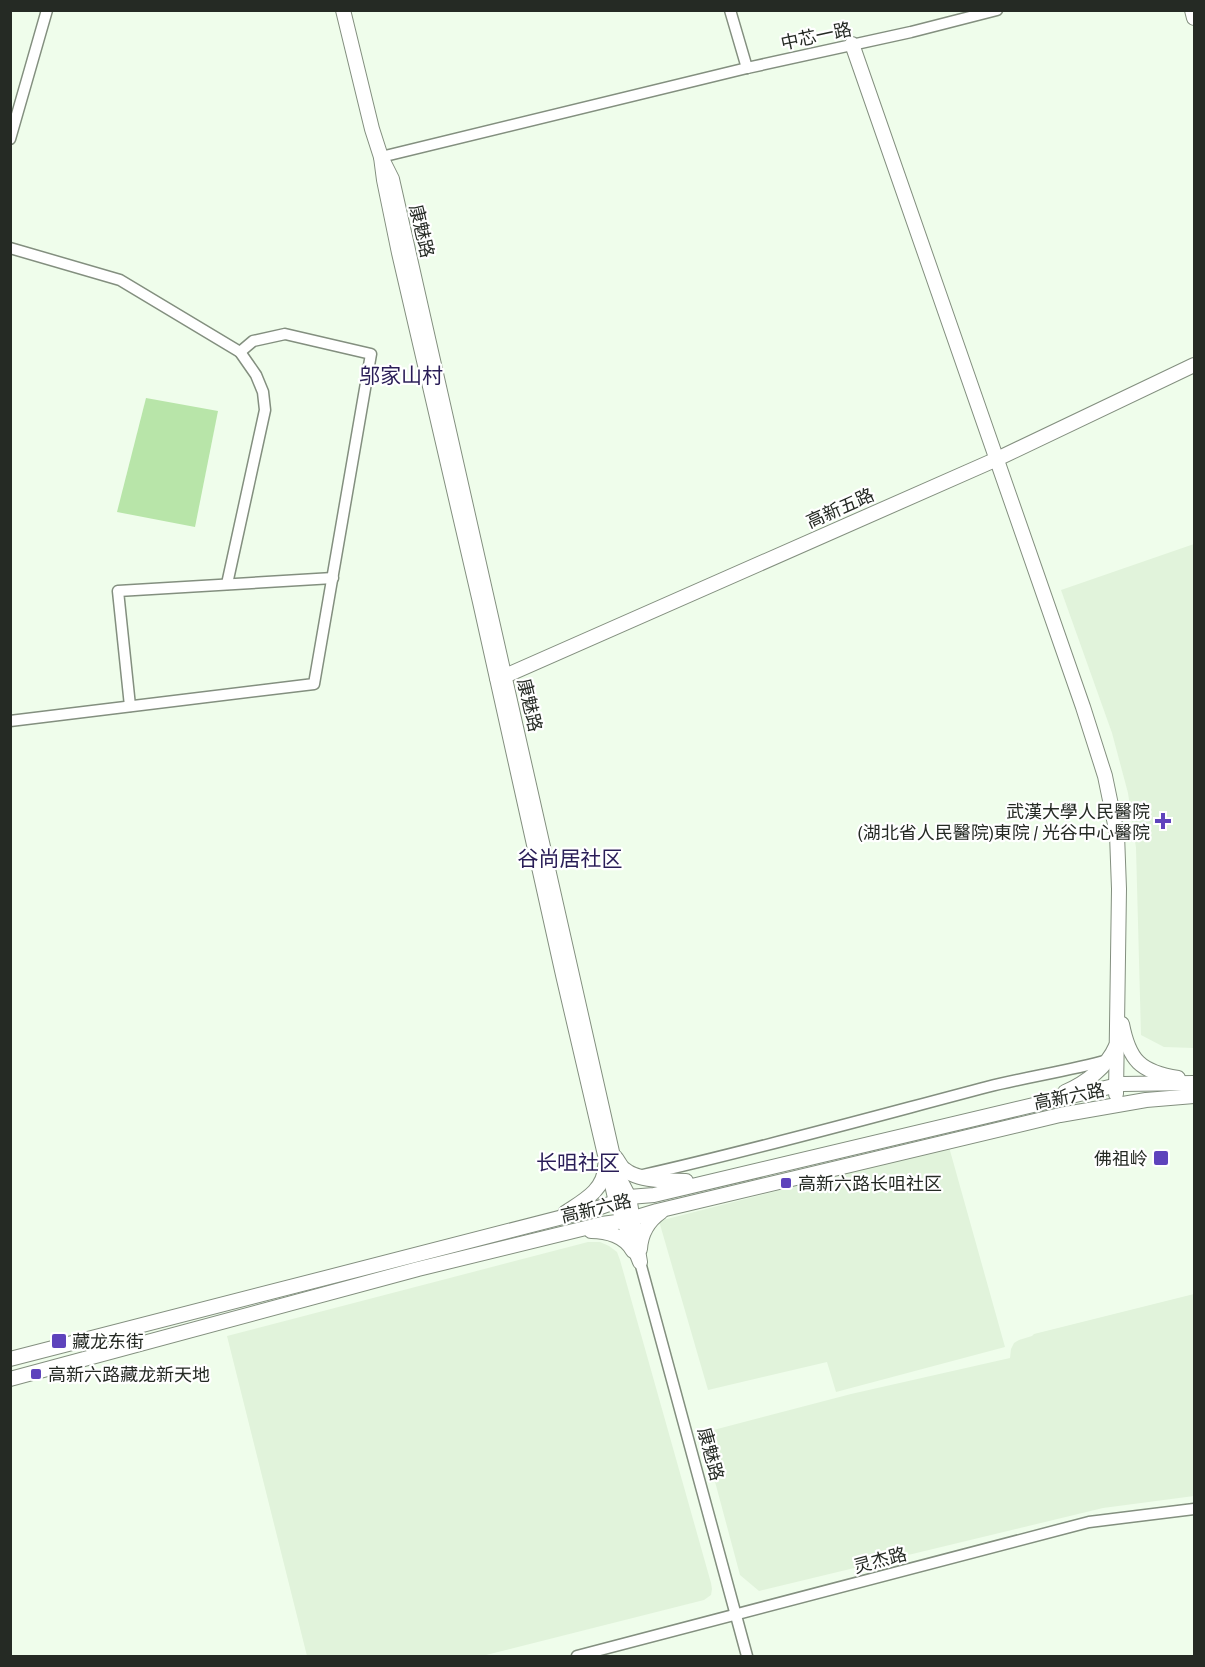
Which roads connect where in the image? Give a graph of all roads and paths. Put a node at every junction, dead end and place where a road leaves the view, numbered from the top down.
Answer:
1 (47, 10) edge
2 (343, 10) edge
3 (352, 10) edge
4 (730, 10) edge
5 (997, 10) edge
6 (1192, 10) edge
7 (1194, 18) edge
8 (855, 44) junction
9 (747, 68) junction
10 (10, 139) edge
11 (381, 157) junction
12 (10, 248) edge
13 (240, 352) junction
14 (1194, 365) edge
15 (999, 458) junction
16 (333, 578) junction
17 (227, 584) junction
18 (501, 677) junction
19 (130, 706) junction
20 (10, 721) edge
21 (1119, 1029) junction
22 (1108, 1060) junction
23 (1194, 1082) edge
24 (1119, 1085) junction
25 (1194, 1096) edge
26 (1045, 1101) junction
27 (1119, 1104) junction
28 (608, 1154) junction
29 (640, 1176) junction
30 (706, 1182) junction
31 (623, 1200) junction
32 (667, 1208) junction
33 (555, 1219) junction
34 (628, 1220) junction
35 (562, 1234) junction
36 (640, 1262) junction
37 (10, 1359) edge
38 (10, 1379) edge
39 (1194, 1509) edge
40 (736, 1615) junction
41 (577, 1656) edge
42 (747, 1656) edge

1 - 10 street
2 - 11 main road, 康魅路
3 - 11 main road, 康魅路
4 - 9 street
5 - 8 street, 中芯一路
6 - 7 main road
8 - 9 street, 中芯一路
8 - 15 main road
9 - 11 street, 中芯一路
11 - 18 main road, 康魅路
12 - 13 street
13 - 16 street
13 - 17 street
14 - 15 main road, 高新五路
15 - 18 main road, 高新五路
15 - 21 main road
16 - 17 street
16 - 19 street
17 - 19 street
18 - 28 main road, 康魅路
19 - 20 street
21 - 22 main road
21 - 23 main road
21 - 24 main road
22 - 26 main road
22 - 29 street
23 - 24 main road, 高新六路
24 - 26 main road, 高新六路
24 - 27 main road
25 - 27 main road, 高新六路
26 - 30 main road, 高新六路
27 - 32 main road, 高新六路
28 - 29 main road
28 - 31 main road, 康魅路
28 - 33 main road
29 - 30 main road
30 - 31 main road, 高新六路
31 - 33 main road, 高新六路
31 - 34 main road, 康魅路
32 - 34 main road, 高新六路
32 - 36 main road
33 - 37 main road, 高新六路
34 - 35 main road, 高新六路
34 - 36 main road, 康魅路
35 - 36 main road
35 - 38 main road, 高新六路
36 - 40 street, 康魅路
39 - 40 street, 灵杰路
40 - 41 street, 灵杰路
40 - 42 street, 康魅路

